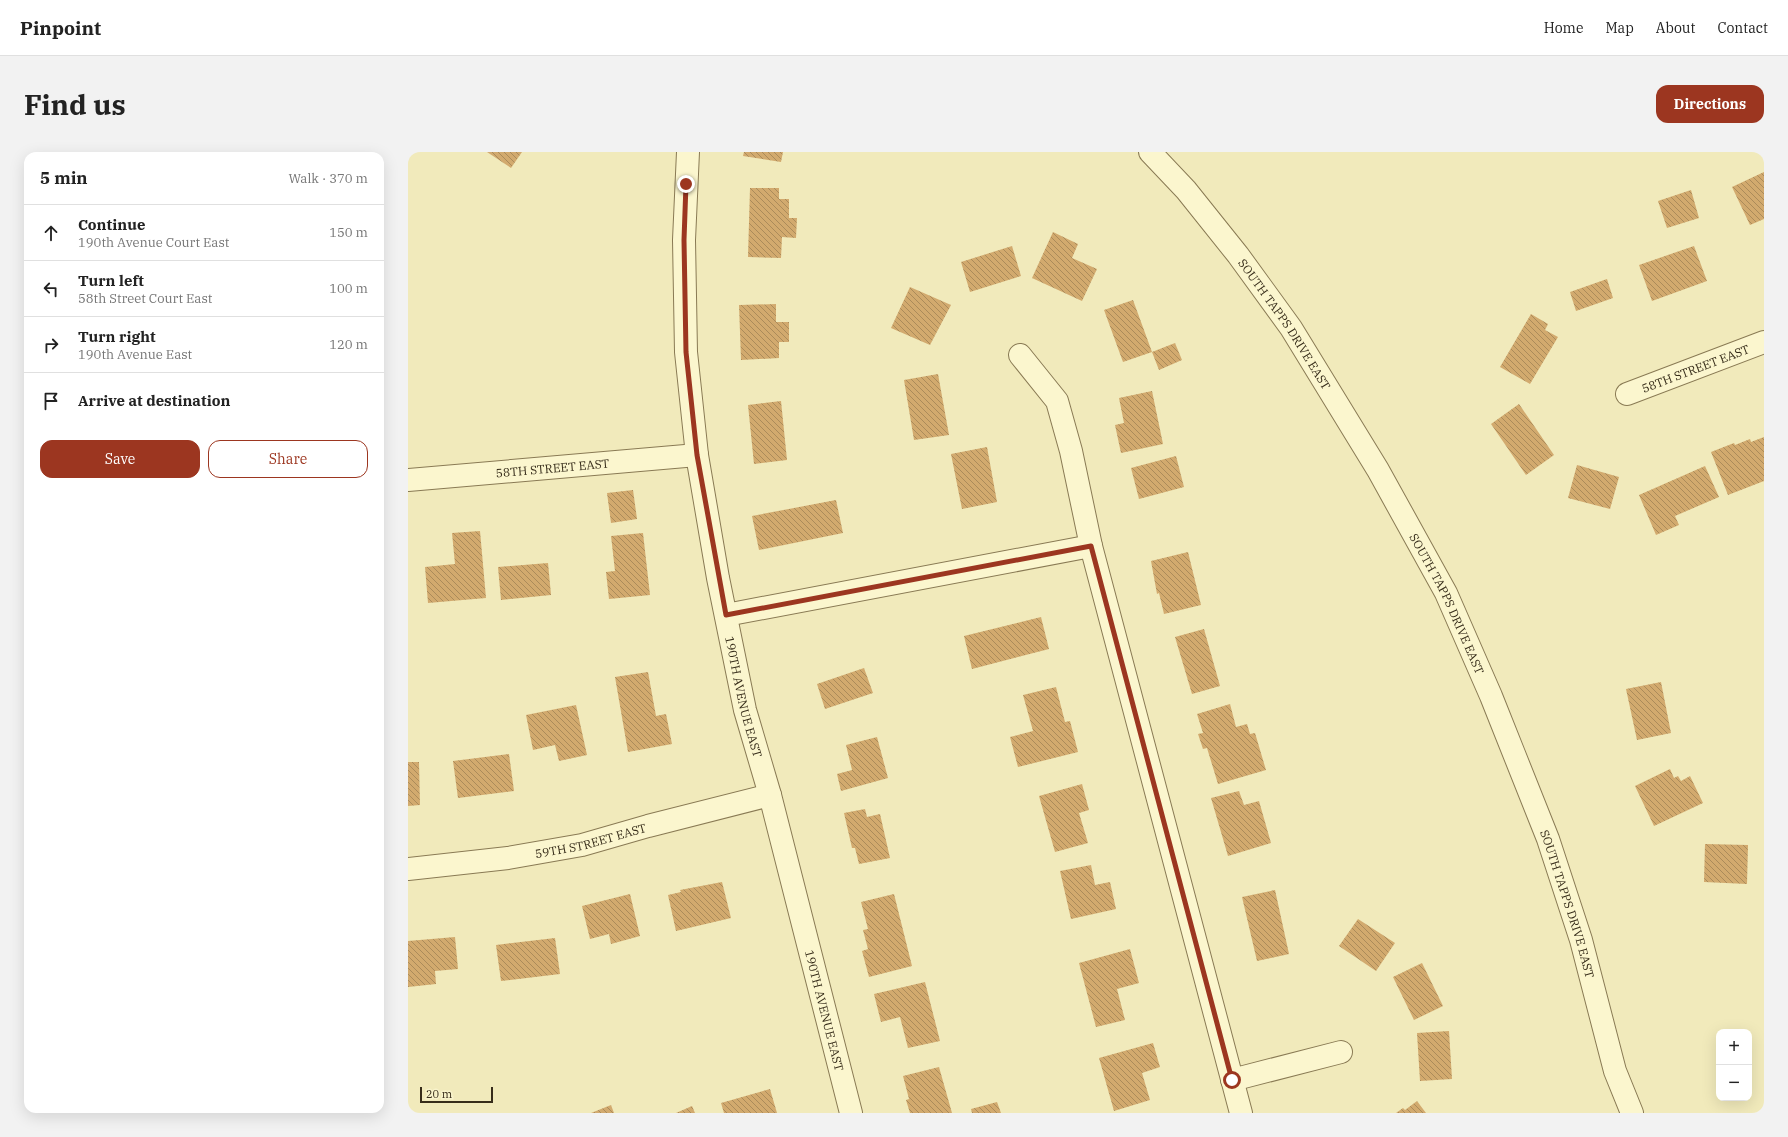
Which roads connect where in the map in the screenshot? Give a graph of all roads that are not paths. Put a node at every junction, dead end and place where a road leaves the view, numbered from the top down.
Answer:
1 (688, 152) edge
2 (1150, 152) edge
3 (1764, 342) edge
4 (1020, 355) dead end
5 (1627, 394) dead end
6 (697, 455) junction
7 (408, 480) edge
8 (1091, 546) junction
9 (726, 615) junction
10 (770, 795) junction
11 (408, 869) edge
12 (1341, 1052) dead end
13 (1232, 1080) junction
14 (851, 1113) edge
15 (1241, 1113) edge
16 (1632, 1113) edge

1 - 6 street, 190TH AVENUE EAST
2 - 16 street, SOUTH TAPPS DRIVE EAST
3 - 5 street, 58TH STREET EAST
4 - 8 street
6 - 7 street, 58TH STREET EAST
6 - 9 street, 190TH AVENUE EAST
8 - 9 street
8 - 13 street
9 - 10 street, 190TH AVENUE EAST
10 - 11 street, 59TH STREET EAST
10 - 14 street, 190TH AVENUE EAST
12 - 13 street
13 - 15 street

